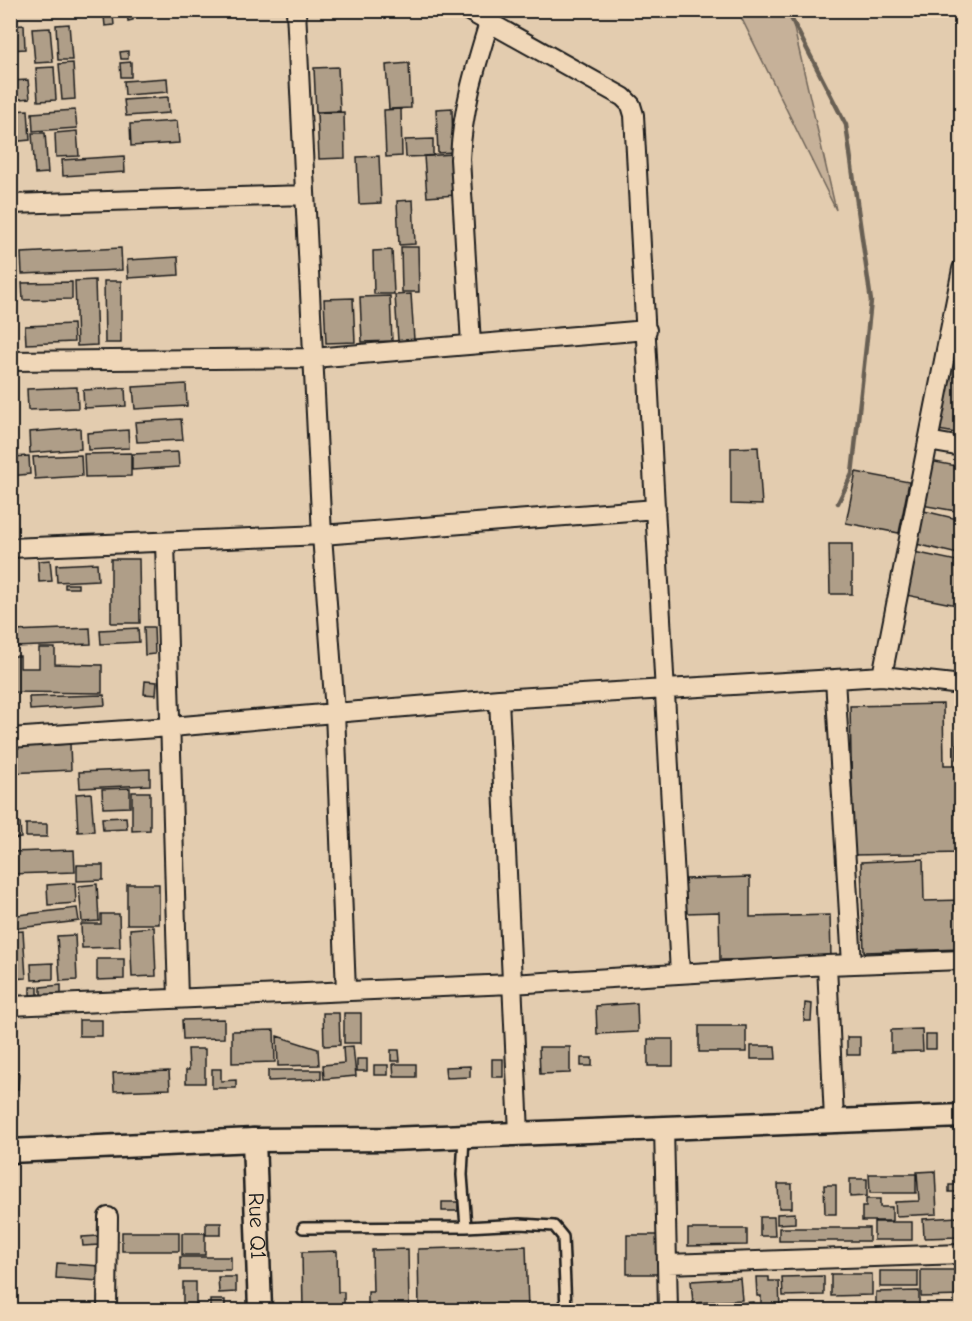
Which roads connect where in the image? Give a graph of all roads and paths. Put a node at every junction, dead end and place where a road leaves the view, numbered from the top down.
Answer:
1 (296, 10) edge
2 (467, 10) edge
3 (489, 23) junction
4 (305, 195) junction
5 (10, 204) edge
6 (962, 269) edge
7 (647, 330) junction
8 (471, 344) junction
9 (313, 358) junction
10 (10, 361) edge
11 (928, 441) junction
12 (962, 447) edge
13 (656, 509) junction
14 (322, 535) junction
15 (165, 542) junction
16 (10, 548) edge
17 (882, 676) junction
18 (835, 679) junction
19 (962, 685) edge
20 (665, 688) junction
21 (499, 699) junction
22 (335, 712) junction
23 (171, 727) junction
24 (10, 738) edge
25 (962, 960) edge
26 (852, 964) junction
27 (827, 966) junction
28 (680, 973) junction
29 (511, 984) junction
30 (346, 991) junction
31 (178, 998) junction
32 (10, 1006) edge
33 (962, 1116) edge
34 (834, 1120) junction
35 (664, 1127) junction
36 (519, 1132) junction
37 (464, 1135) junction
38 (254, 1140) junction
39 (10, 1151) edge
40 (108, 1217) dead end
41 (466, 1227) junction
42 (303, 1228) dead end
43 (962, 1254) edge
44 (667, 1264) junction
45 (107, 1311) edge
46 (260, 1311) edge
47 (566, 1311) edge
48 (668, 1311) edge

1 - 4 street
2 - 3 street
3 - 7 street
3 - 8 street
4 - 5 street
4 - 9 street
6 - 11 street
7 - 8 street
7 - 13 street
8 - 9 street
9 - 10 street
9 - 14 street
11 - 12 street
11 - 17 street
13 - 14 street
13 - 20 street
14 - 15 street
14 - 22 street
15 - 16 street
15 - 23 street
17 - 18 street
17 - 19 street
18 - 20 street
18 - 26 street
20 - 21 street
20 - 28 street
21 - 22 street
21 - 29 street
22 - 23 street
22 - 30 street
23 - 24 street
23 - 31 street
25 - 26 street
26 - 27 street
27 - 28 street
27 - 34 street
28 - 29 street
29 - 30 street
29 - 36 street
30 - 31 street
31 - 32 street
33 - 34 street
34 - 35 street
35 - 36 street
35 - 44 street
36 - 37 street
37 - 38 street
37 - 41 lane
38 - 39 street
38 - 46 street, Rue Q1
40 - 45 street
41 - 42 lane
41 - 47 lane
43 - 44 street
44 - 48 street

